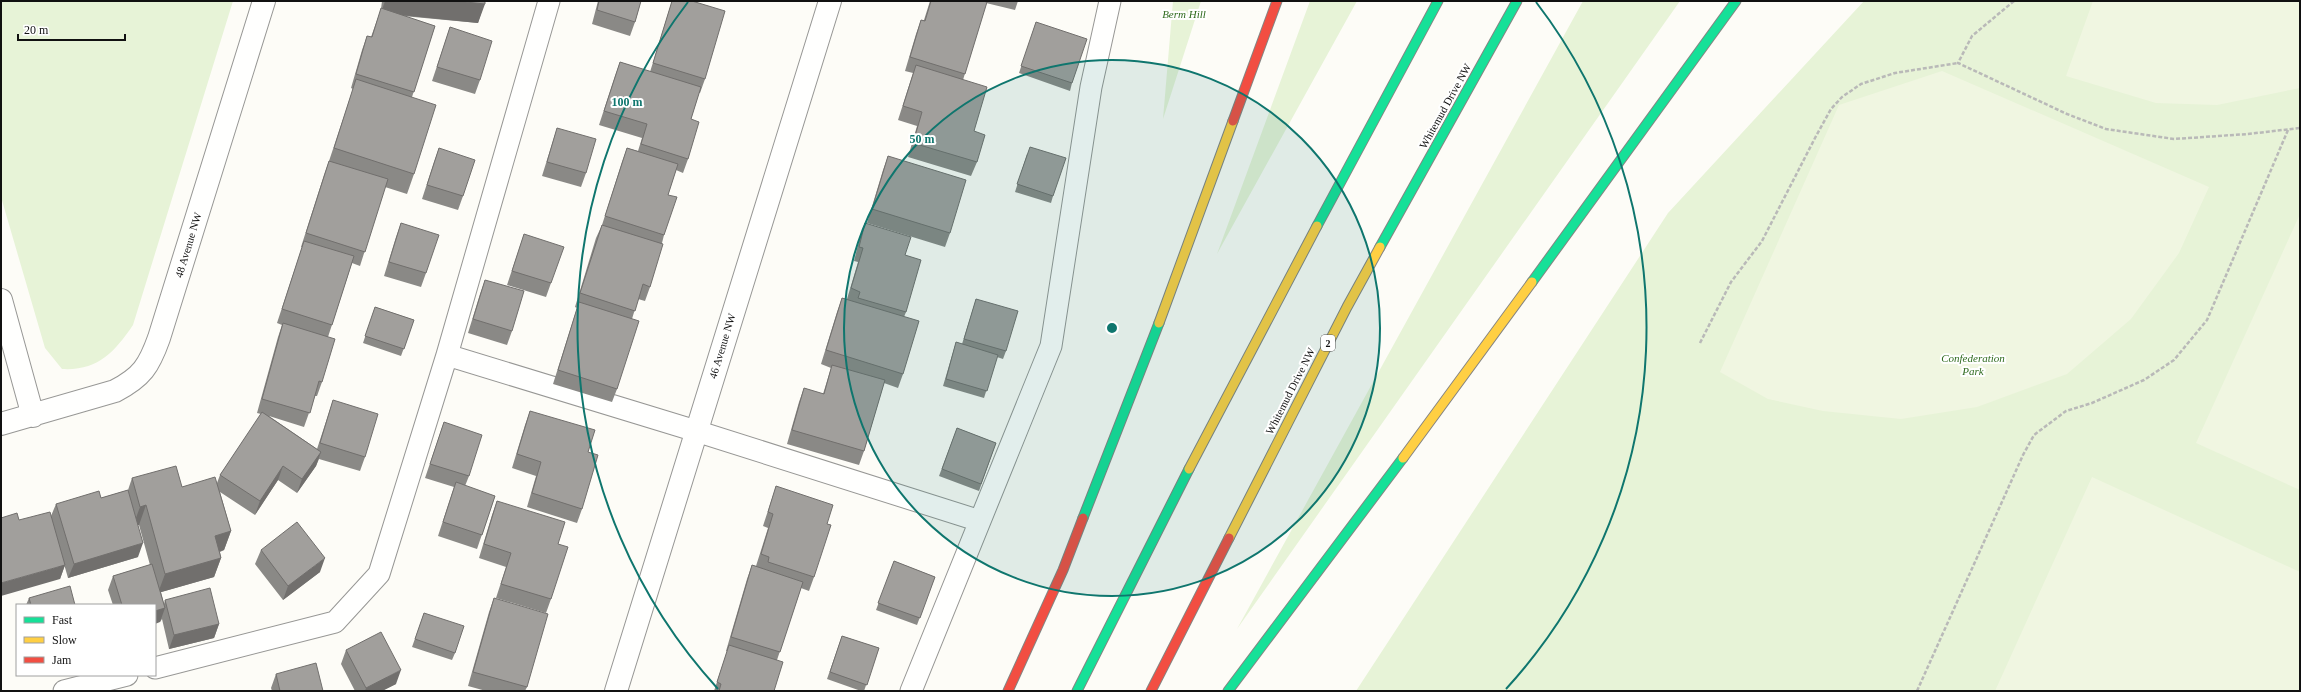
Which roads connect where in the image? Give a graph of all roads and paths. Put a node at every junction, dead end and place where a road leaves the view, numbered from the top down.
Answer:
1 (264, 1) edge
2 (549, 1) edge
3 (830, 1) edge
4 (1110, 1) edge
5 (1277, 1) edge
6 (1438, 1) edge
7 (1517, 1) edge
8 (1736, 1) edge
9 (2014, 1) edge
10 (1958, 63) junction
11 (2300, 128) edge
12 (2288, 130) junction
13 (1, 300) edge
14 (1700, 343) dead end
15 (447, 355) junction
16 (33, 416) junction
17 (1, 424) edge
18 (696, 431) junction
19 (980, 521) junction
20 (156, 668) edge
21 (123, 676) edge
22 (64, 691) edge
23 (616, 691) edge
24 (911, 691) edge
25 (1008, 691) edge
26 (1077, 691) edge
27 (1151, 691) edge
28 (1228, 691) edge
29 (1917, 691) edge

1 - 16 street, 48 Avenue NW
2 - 15 lane
3 - 18 street, 46 Avenue NW
4 - 19 lane
5 - 25 highway
6 - 26 highway
7 - 27 highway, Whitemud Drive NW / 2
8 - 28 highway
9 - 10 path
10 - 12 path
10 - 14 path
11 - 12 path
12 - 29 path
13 - 16 street
15 - 18 lane
15 - 20 lane
16 - 17 street, 48 Avenue NW
18 - 19 lane
18 - 23 street, 46 Avenue NW
19 - 24 lane
21 - 22 lane

